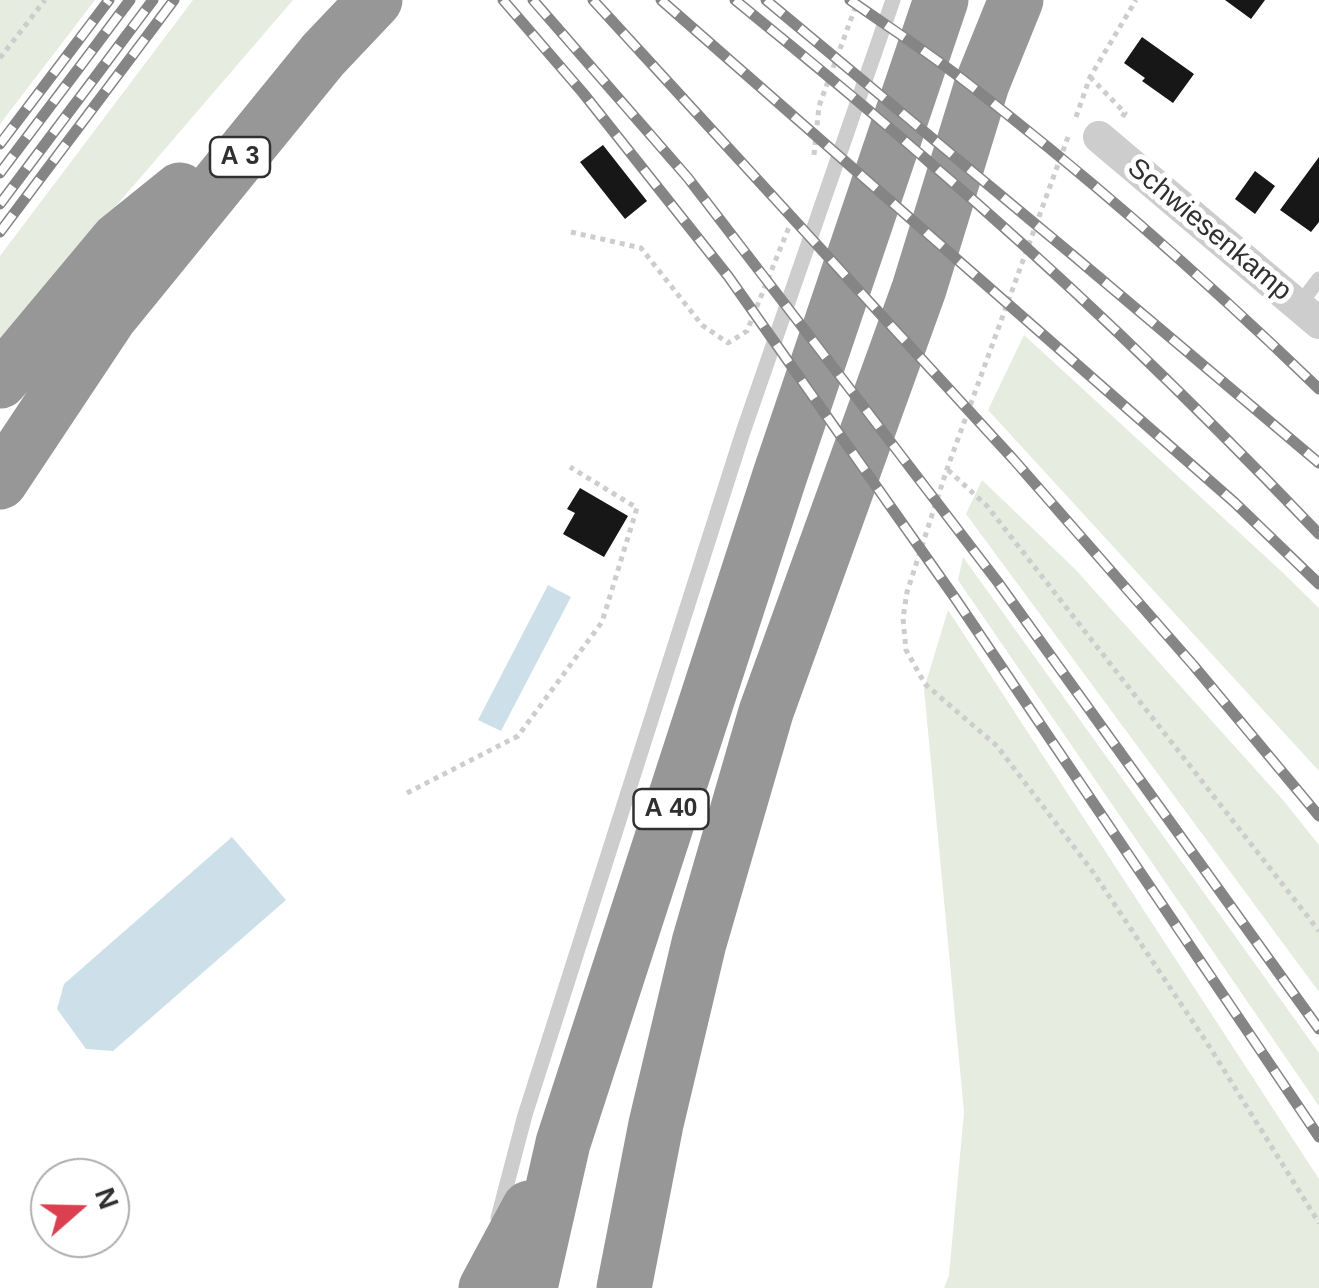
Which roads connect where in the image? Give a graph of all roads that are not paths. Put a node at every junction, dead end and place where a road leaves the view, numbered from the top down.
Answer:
1 (340, 0) edge
2 (375, 0) edge
3 (893, 0) edge
4 (941, 0) edge
5 (1016, 0) edge
6 (1102, 139) dead end
7 (180, 190) junction
8 (1312, 302) edge
9 (0, 381) edge
10 (0, 431) edge
11 (0, 482) edge
12 (563, 1143) junction
13 (494, 1230) dead end
14 (485, 1275) edge
15 (530, 1288) edge
16 (624, 1288) edge

1 - 7 highway, A 3
2 - 11 highway, A 3
3 - 13 lane
4 - 12 highway, A 40
5 - 16 highway, A 40
6 - 8 street, Schwiesenkamp
7 - 9 highway
7 - 10 highway, A 3
12 - 14 highway
12 - 15 highway, A 40

